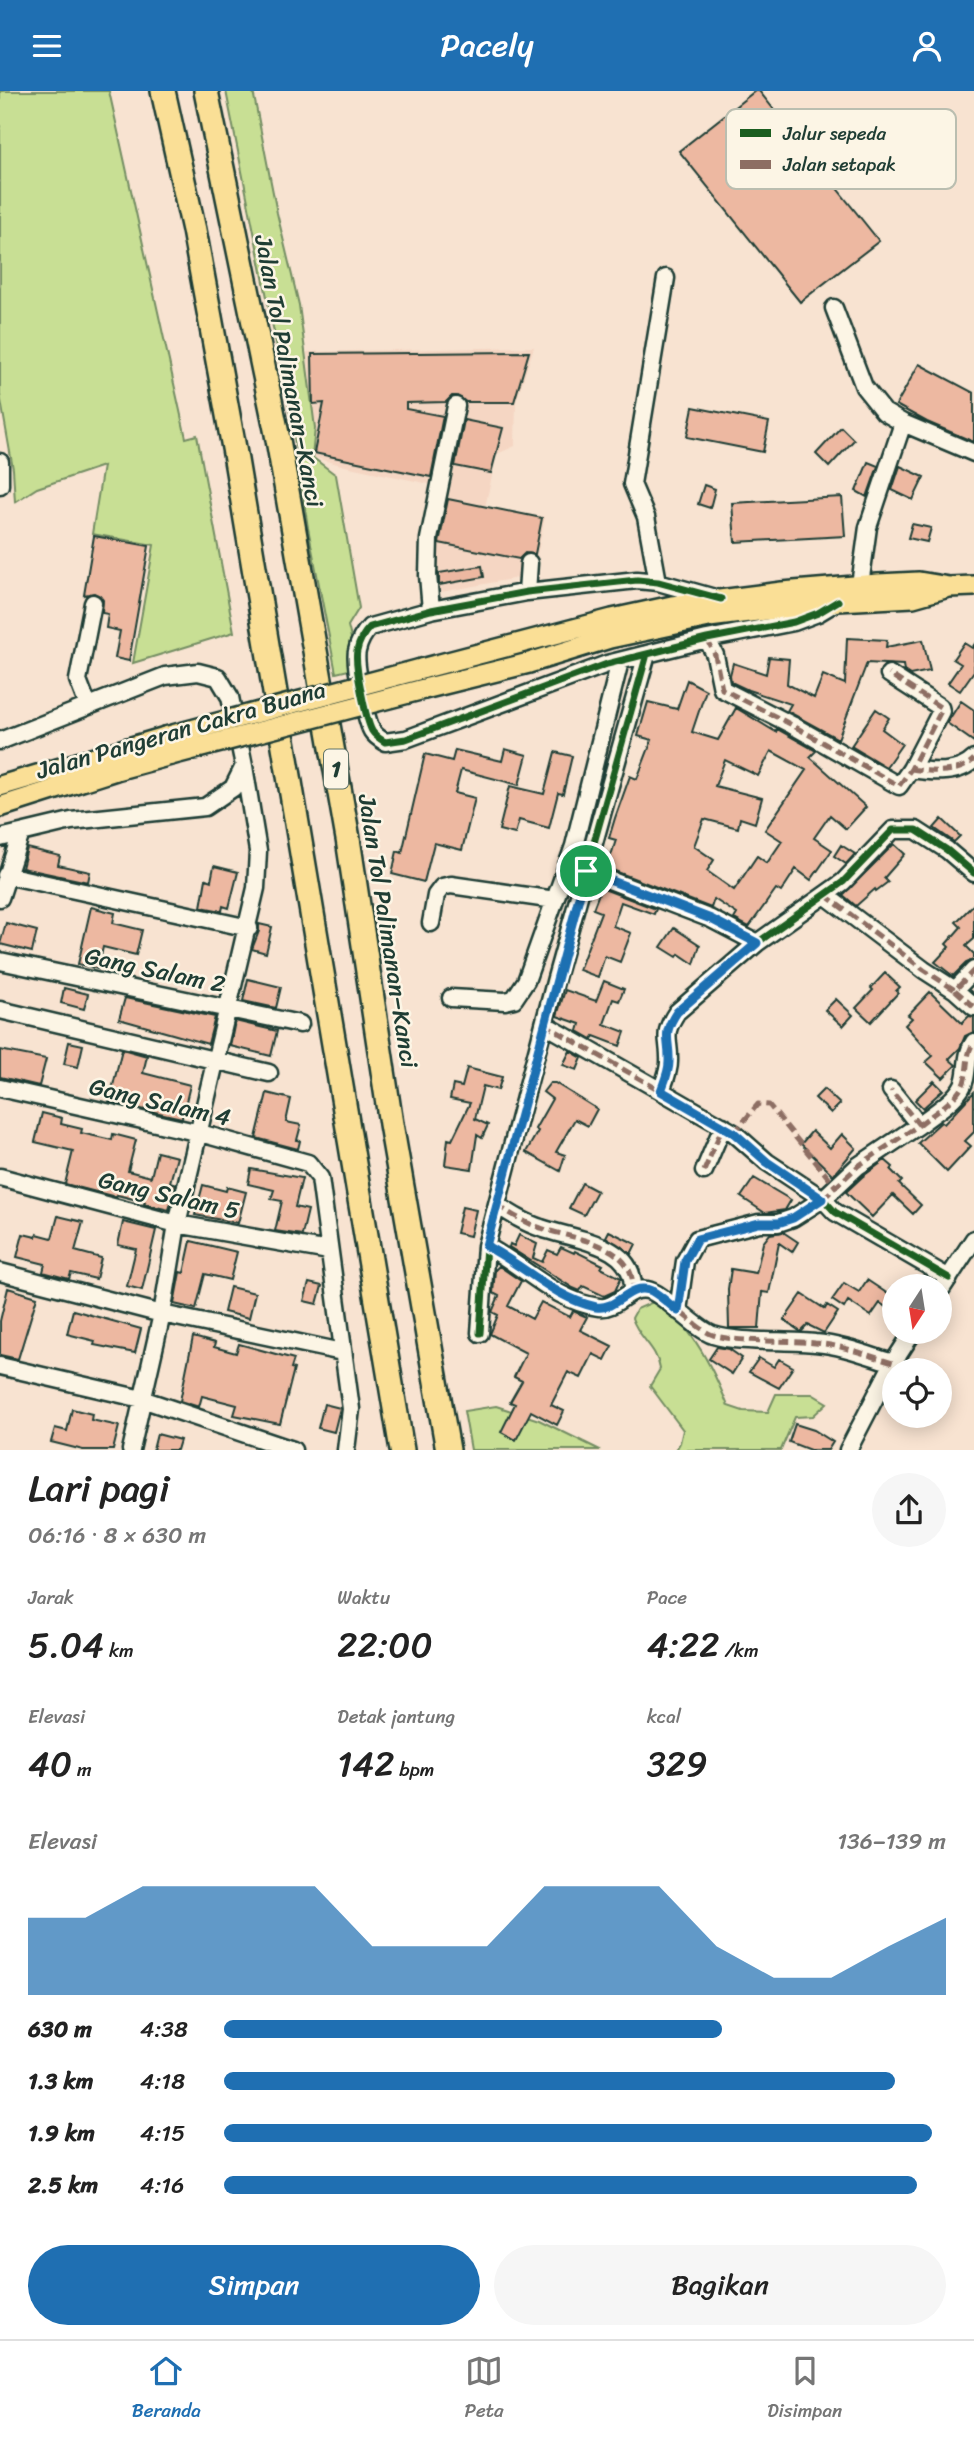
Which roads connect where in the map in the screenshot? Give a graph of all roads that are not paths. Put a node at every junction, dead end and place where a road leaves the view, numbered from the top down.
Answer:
1 (163, 91) edge
2 (206, 91) edge
3 (666, 278) dead end
4 (834, 308) dead end
5 (456, 406) dead end
6 (903, 423) junction
7 (974, 453) edge
8 (0, 462) edge
9 (0, 485) edge
10 (658, 582) junction
11 (860, 585) junction
12 (974, 586) edge
13 (949, 587) junction
14 (721, 599) junction
15 (838, 601) junction
16 (93, 603) dead end
17 (431, 605) junction
18 (707, 639) junction
19 (648, 654) junction
20 (620, 661) junction
21 (889, 674) dead end
22 (88, 706) junction
23 (0, 741) edge
24 (168, 746) junction
25 (974, 759) edge
26 (244, 766) junction
27 (911, 769) junction
28 (0, 786) edge
29 (0, 807) edge
30 (21, 833) junction
31 (0, 838) edge
32 (586, 871) junction
33 (974, 873) edge
34 (6, 876) junction
35 (825, 895) junction
36 (0, 898) edge
37 (555, 900) junction
38 (431, 923) dead end
39 (248, 927) junction
40 (757, 943) junction
41 (0, 961) edge
42 (974, 970) edge
43 (955, 990) junction
44 (451, 998) dead end
45 (974, 1007) edge
46 (230, 1009) junction
47 (0, 1010) edge
48 (300, 1024) dead end
49 (544, 1024) junction
50 (974, 1042) edge
51 (217, 1060) junction
52 (268, 1073) dead end
53 (0, 1088) edge
54 (891, 1090) dead end
55 (661, 1091) junction
56 (919, 1125) junction
57 (723, 1126) junction
58 (200, 1133) junction
59 (704, 1171) dead end
60 (0, 1177) edge
61 (822, 1199) junction
62 (497, 1205) junction
63 (177, 1224) junction
64 (974, 1239) edge
65 (486, 1246) junction
66 (329, 1251) junction
67 (0, 1272) edge
68 (928, 1274) edge
69 (951, 1274) edge
70 (633, 1290) junction
71 (678, 1311) junction
72 (162, 1314) junction
73 (480, 1333) dead end
74 (342, 1352) junction
75 (882, 1359) edge
76 (0, 1366) edge
77 (882, 1384) edge
78 (142, 1399) junction
79 (131, 1450) edge
80 (293, 1450) edge
81 (346, 1450) edge
82 (402, 1450) edge
83 (448, 1450) edge
84 (848, 1450) edge

1 - 82 highway, 1
2 - 83 highway, Jalan Tol Palimanan–Kanci / 1
3 - 10 street
4 - 6 street
5 - 17 street
6 - 7 street
6 - 11 street
8 - 9 street
10 - 14 street
10 - 17 street
11 - 13 main road, Jalan Pangeran Cakra Buana
11 - 14 main road, Jalan Pangeran Cakra Buana
12 - 13 main road, Jalan Pangeran Cakra Buana
13 - 15 main road, Jalan Pangeran Cakra Buana
14 - 24 main road, Jalan Pangeran Cakra Buana, bridge
15 - 18 street
15 - 24 main road, Jalan Pangeran Cakra Buana, bridge
16 - 22 street
17 - 20 street
18 - 19 street
18 - 27 street
19 - 20 street
19 - 32 street
20 - 37 street
21 - 27 street
22 - 23 street
22 - 26 street
24 - 28 main road, Jalan Pangeran Cakra Buana
24 - 29 main road, Jalan Pangeran Cakra Buana
25 - 27 street
26 - 30 street
26 - 39 street
30 - 31 street
30 - 34 street
32 - 40 street
32 - 49 street
33 - 35 street
34 - 36 street
34 - 39 street
35 - 40 street
35 - 43 street
37 - 38 street
37 - 44 street
39 - 46 street
40 - 55 street
41 - 46 street, Gang Salam 2
42 - 43 street
43 - 45 street
46 - 48 street, Gang Salam 2
46 - 51 street
47 - 51 street
49 - 55 street
49 - 62 street
50 - 56 street
51 - 52 street
51 - 58 street
53 - 58 street, Gang Salam 4
54 - 56 street
55 - 57 street
56 - 61 street
57 - 59 street
57 - 61 street
58 - 63 street
58 - 66 street, Gang Salam 4
60 - 63 street, Gang Salam 5
61 - 68 street
61 - 71 street
62 - 65 street
62 - 70 street
63 - 66 street, Gang Salam 5
63 - 72 street
64 - 69 street
65 - 70 street
65 - 73 street
66 - 74 street
67 - 72 street
70 - 71 street
71 - 75 street
72 - 74 street
72 - 78 street
74 - 81 street
76 - 78 street
77 - 84 street
78 - 79 street
78 - 80 street

